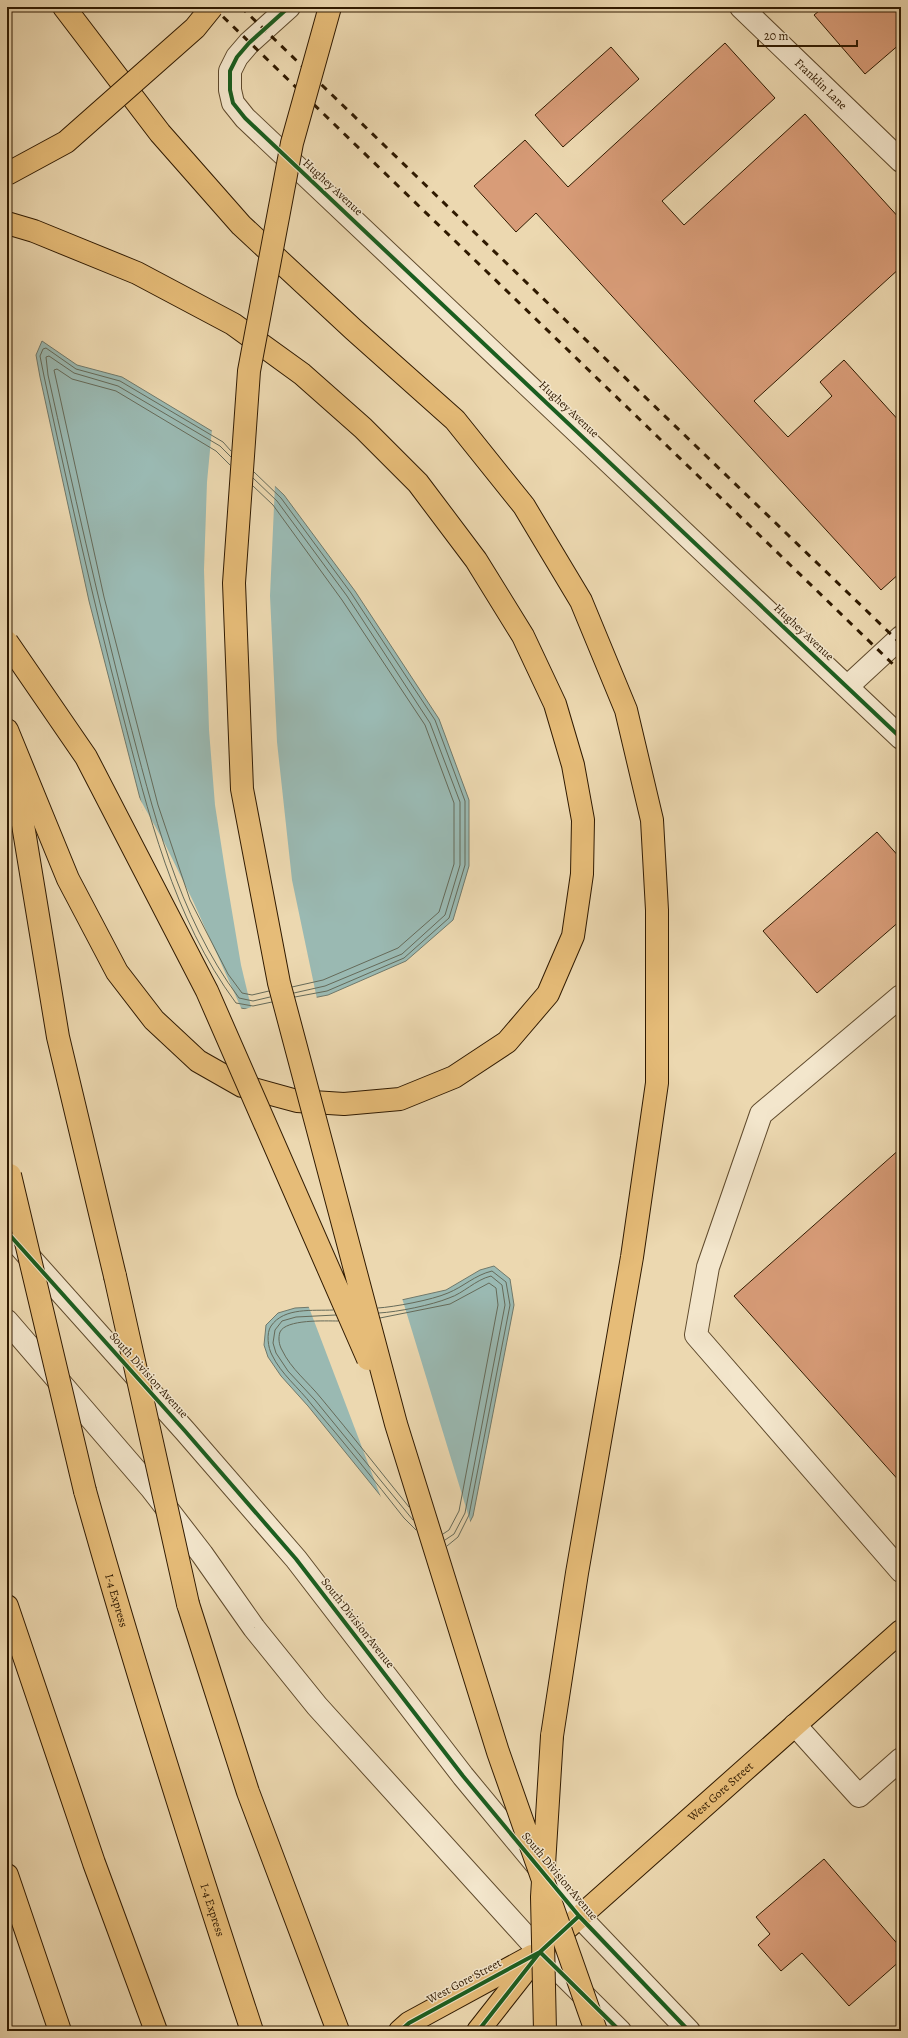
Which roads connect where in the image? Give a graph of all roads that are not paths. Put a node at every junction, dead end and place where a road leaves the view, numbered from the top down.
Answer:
1 (64, 7) edge
2 (212, 7) edge
3 (289, 7) edge
4 (330, 7) edge
5 (741, 7) edge
6 (901, 161) edge
7 (7, 174) edge
8 (7, 223) edge
9 (901, 637) edge
10 (7, 642) edge
11 (848, 686) junction
12 (7, 730) edge
13 (901, 738) edge
14 (901, 996) edge
15 (8, 1169) edge
16 (7, 1232) edge
17 (7, 1321) edge
18 (396, 1424) junction
19 (901, 1572) edge
20 (7, 1606) edge
21 (901, 1631) edge
22 (795, 1725) junction
23 (901, 1759) edge
24 (7, 1875) edge
25 (579, 1916) junction
26 (540, 1952) junction
27 (60, 2031) edge
28 (156, 2031) edge
29 (252, 2031) edge
30 (338, 2031) edge
31 (400, 2031) edge
32 (478, 2031) edge
33 (545, 2031) edge
34 (596, 2031) edge
35 (620, 2031) edge
36 (689, 2031) edge

1 - 33 main road, bridge
2 - 7 main road, bridge
3 - 11 street, Hughey Avenue
4 - 18 main road, bridge
5 - 6 street, Franklin Lane
8 - 12 main road
9 - 11 street
10 - 18 main road, bridge
11 - 13 street, Hughey Avenue
12 - 30 main road, bridge
14 - 19 street
15 - 29 main road, I-4 Express, bridge
16 - 25 street, South Division Avenue
17 - 26 street
18 - 34 main road, bridge
20 - 28 main road
21 - 22 main road, West Gore Street
22 - 23 street
22 - 25 main road, West Gore Street
24 - 27 main road
25 - 26 main road, West Gore Street
25 - 36 street, South Division Avenue
26 - 31 main road, West Gore Street
26 - 32 main road, West Gore Street
26 - 35 street

